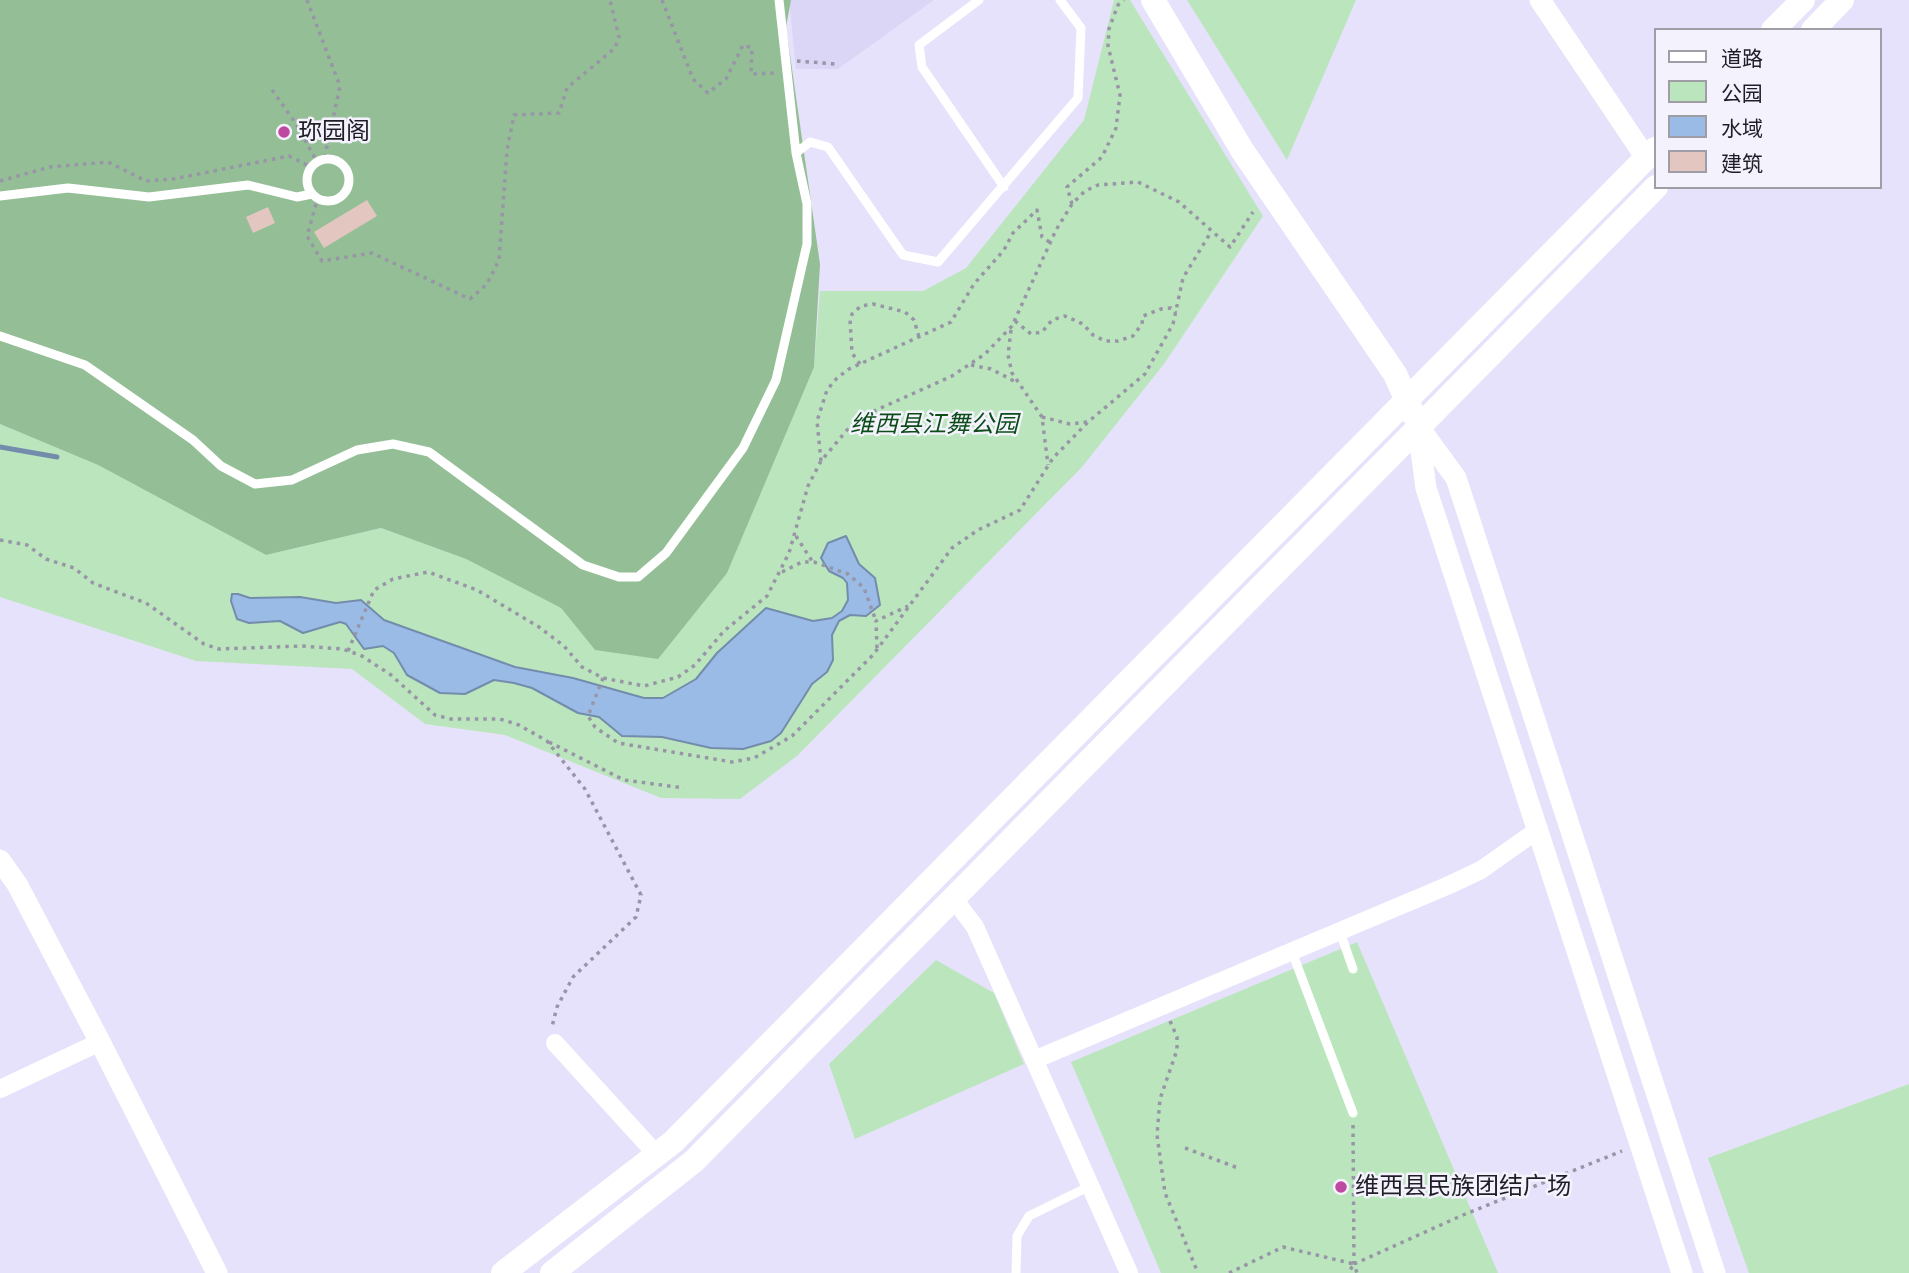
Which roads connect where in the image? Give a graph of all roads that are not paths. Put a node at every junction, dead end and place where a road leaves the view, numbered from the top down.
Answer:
1 (779, 0) edge
2 (979, 0) edge
3 (1060, 0) edge
4 (1153, 0) edge
5 (1540, 0) edge
6 (1803, 0) edge
7 (1842, 0) edge
8 (1775, 28) edge
9 (1814, 28) edge
10 (796, 153) junction
11 (1651, 153) edge
12 (1003, 187) junction
13 (1654, 189) edge
14 (0, 196) edge
15 (315, 197) junction
16 (0, 336) edge
17 (1407, 399) junction
18 (1418, 426) junction
19 (1539, 829) junction
20 (0, 860) edge
21 (954, 899) junction
22 (1340, 932) junction
23 (1292, 952) junction
24 (1353, 968) dead end
25 (100, 1042) junction
26 (555, 1043) road end
27 (1034, 1060) junction
28 (0, 1089) edge
29 (1353, 1113) road end
30 (657, 1155) junction
31 (1090, 1186) junction
32 (217, 1273) edge
33 (503, 1273) edge
34 (552, 1273) edge
35 (1016, 1273) edge
36 (1129, 1273) edge
37 (1682, 1273) edge
38 (1715, 1273) edge

1 - 10 lane
2 - 12 lane
3 - 12 lane
4 - 17 main road
5 - 11 street
6 - 8 main road
7 - 9 main road
10 - 12 lane
10 - 16 lane
11 - 17 main road
13 - 18 main road
14 - 15 lane
15 - 15 lane
17 - 18 main road
17 - 30 main road
18 - 19 street
18 - 21 main road
18 - 38 street
19 - 22 street
19 - 37 street
20 - 25 street
21 - 27 street
21 - 34 main road
22 - 23 street
22 - 24 lane
23 - 27 street
23 - 29 lane
25 - 28 street
25 - 32 street
26 - 30 street
27 - 31 street
30 - 33 main road
31 - 35 lane
31 - 36 street

